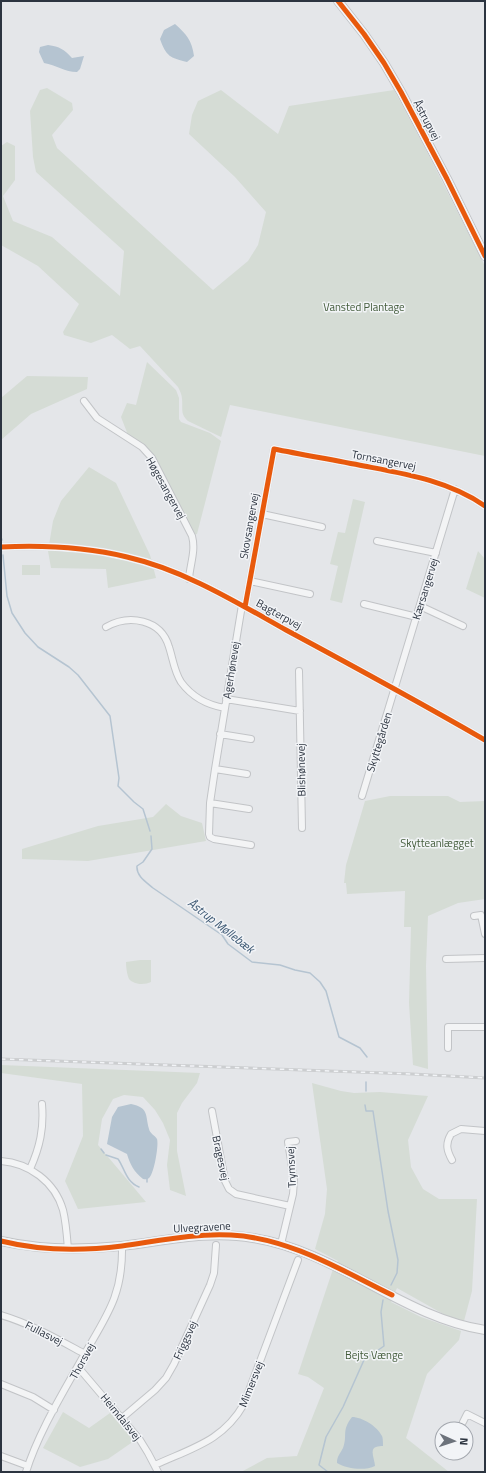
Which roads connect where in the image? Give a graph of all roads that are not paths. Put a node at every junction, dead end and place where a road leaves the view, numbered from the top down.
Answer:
1 (338, 1) edge
2 (485, 256) edge
3 (84, 401) dead end
4 (274, 449) joint
5 (454, 489) junction
6 (485, 506) edge
7 (262, 514) junction
8 (322, 526) dead end
9 (377, 541) dead end
10 (1, 547) edge
11 (436, 553) junction
12 (189, 579) junction
13 (250, 581) junction
14 (310, 594) dead end
15 (364, 604) dead end
16 (243, 606) junction
17 (420, 606) junction
18 (417, 617) junction
19 (463, 626) dead end
20 (106, 627) dead end
21 (299, 670) dead end
22 (395, 689) junction
23 (226, 699) junction
24 (225, 708) junction
25 (300, 711) junction
26 (220, 734) junction
27 (251, 739) dead end
28 (485, 740) edge
29 (214, 769) junction
30 (247, 774) dead end
31 (362, 796) dead end
32 (210, 803) junction
33 (249, 809) dead end
34 (302, 828) dead end
35 (251, 845) dead end
36 (474, 916) dead end
37 (485, 934) edge
38 (446, 958) dead end
39 (485, 958) edge
40 (485, 1027) edge
41 (448, 1048) dead end
42 (42, 1104) dead end
43 (212, 1111) dead end
44 (485, 1131) edge
45 (296, 1141) dead end
46 (452, 1160) dead end
47 (1, 1161) edge
48 (30, 1169) junction
49 (290, 1206) junction
50 (1, 1241) edge
51 (281, 1244) junction
52 (216, 1245) dead end
53 (122, 1246) junction
54 (68, 1249) junction
55 (298, 1260) dead end
56 (1, 1315) edge
57 (485, 1330) edge
58 (85, 1354) junction
59 (78, 1366) junction
60 (1, 1384) edge
61 (54, 1410) junction
62 (122, 1418) junction
63 (464, 1421) edge
64 (485, 1423) edge
65 (1, 1456) edge
66 (155, 1466) junction
67 (27, 1469) edge
68 (158, 1472) edge

1 - 2 street, Åstrupvej
3 - 12 street, Høgesangervej
4 - 5 street, Tornsangervej
4 - 7 street, Skovsangervej
5 - 6 street, Tornsangervej
5 - 11 street, Kærsangervej
7 - 8 street
7 - 13 street, Skovsangervej
9 - 11 street
10 - 12 street, Bagterpvej
11 - 17 street, Kærsangervej
12 - 16 street, Bagterpvej
13 - 14 street
13 - 16 street, Skovsangervej
15 - 18 street
16 - 22 street, Bagterpvej
16 - 23 street, Agerhønevej
17 - 18 street, Kærsangervej
17 - 19 street
18 - 22 street, Kærsangervej
20 - 24 street
21 - 25 street, Blishønevej
22 - 28 street, Bagterpvej
22 - 31 street, Skyttegården
23 - 24 street, Agerhønevej
23 - 25 street
24 - 26 street, Agerhønevej
25 - 34 street, Blishønevej
26 - 27 street
26 - 29 street, Agerhønevej
29 - 30 street
29 - 32 street, Agerhønevej
32 - 33 street
32 - 35 street, Agerhønevej
36 - 37 street
38 - 39 street
40 - 41 street
42 - 48 street
43 - 49 street, Bragesvej
44 - 46 street
45 - 49 street, Trymsvej
47 - 48 street
48 - 54 street
49 - 51 street, Trymsvej
50 - 54 street, Ulvegravene
51 - 53 street, Ulvegravene
51 - 57 street, Ulvegravene
52 - 62 street, Friggsvej
53 - 54 street, Ulvegravene
53 - 58 street, Thorsvej
55 - 66 street, Mimersvej
56 - 58 street, Fullasvej
58 - 59 street, Thorsvej
59 - 61 street, Thorsvej
59 - 62 street, Heimdalsvej
60 - 61 street
61 - 67 street, Thorsvej
62 - 66 street, Heimdalsvej
63 - 64 street
65 - 67 street
66 - 68 street, Heimdalsvej

